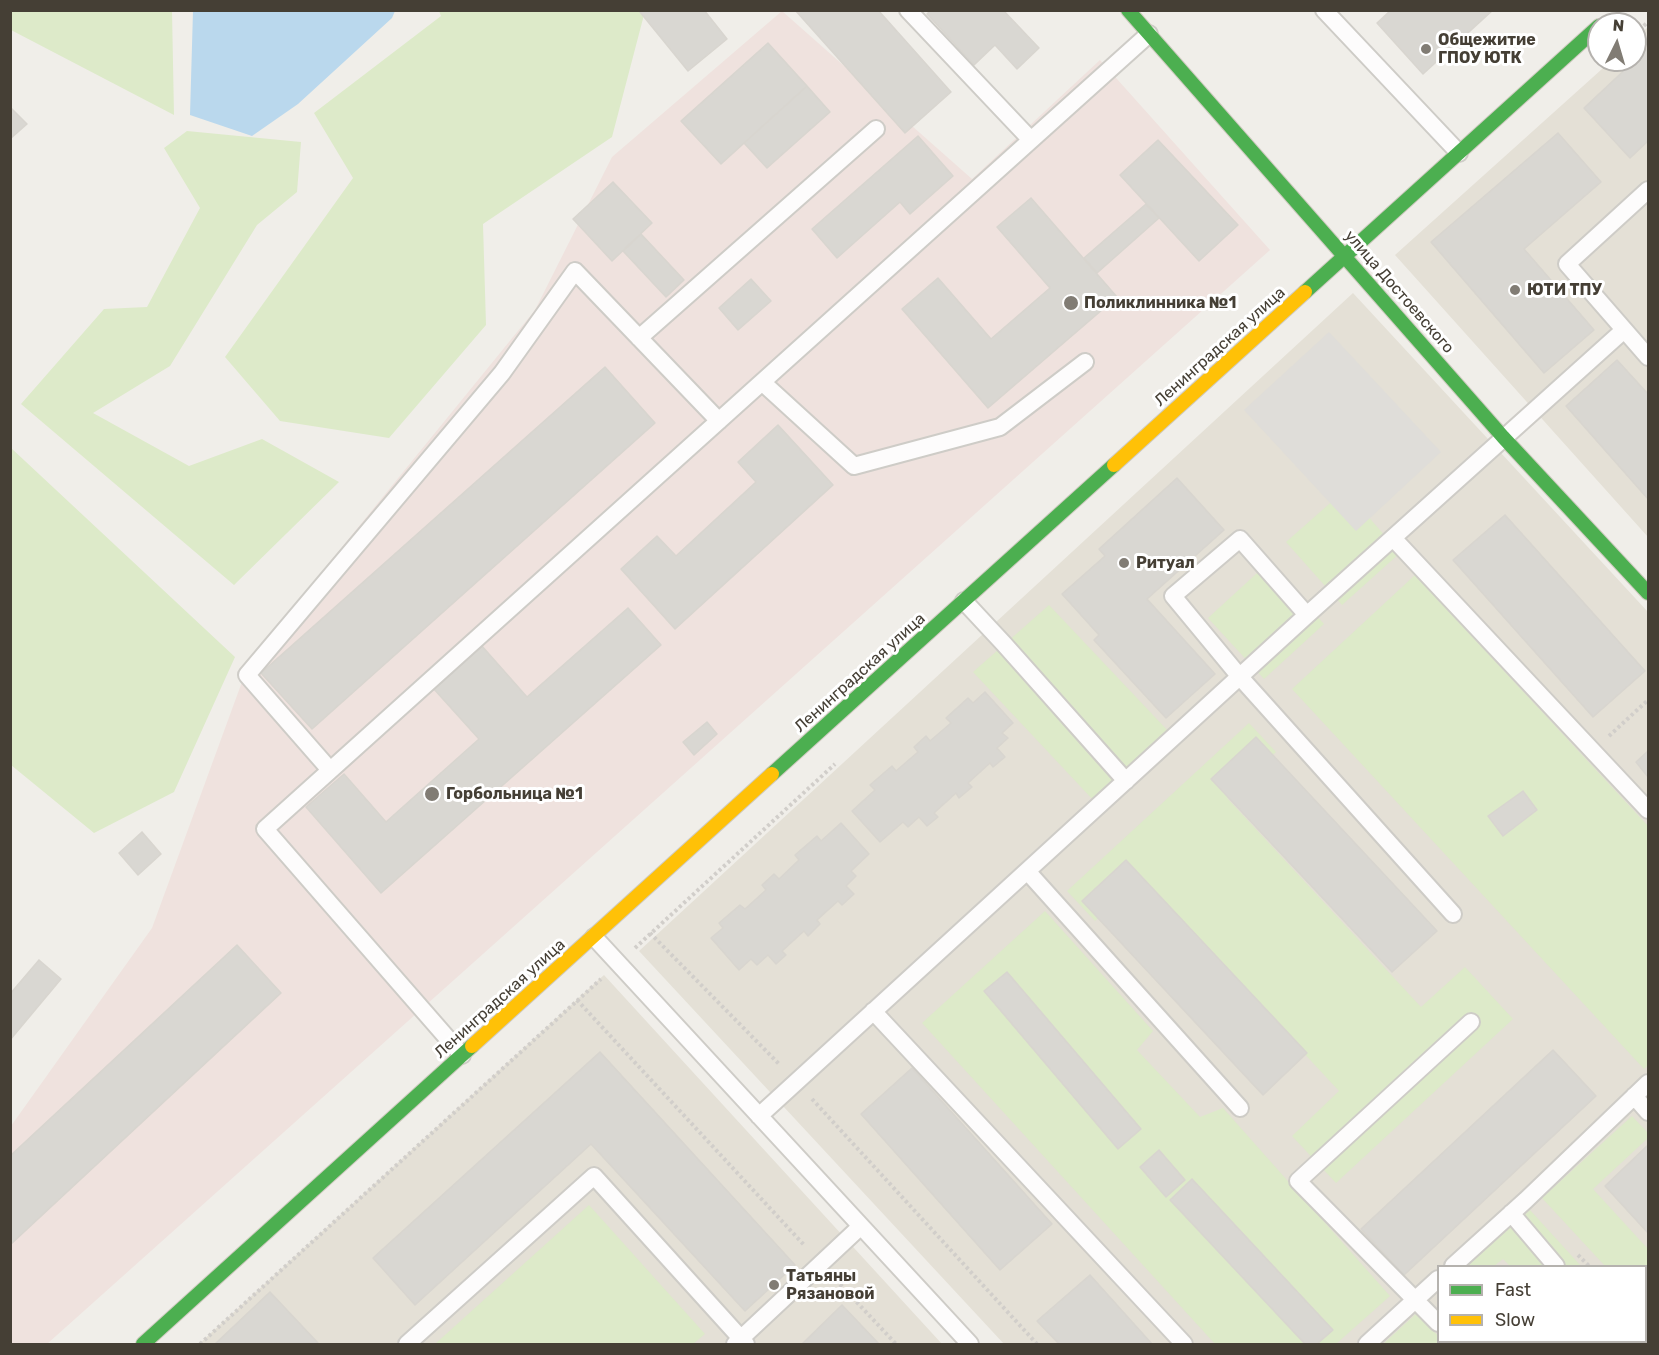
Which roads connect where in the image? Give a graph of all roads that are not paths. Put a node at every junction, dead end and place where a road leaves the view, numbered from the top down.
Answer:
1 (908, 10) edge
2 (1128, 10) edge
3 (1324, 10) edge
4 (1149, 34) junction
5 (1587, 37) edge
6 (876, 129) dead end
7 (1031, 140) junction
8 (1459, 153) junction
9 (1648, 190) edge
10 (1345, 256) junction
11 (1624, 330) junction
12 (639, 338) junction
13 (1648, 357) edge
14 (1085, 362) dead end
15 (762, 382) junction
16 (719, 421) junction
17 (1503, 437) junction
18 (1393, 538) junction
19 (1648, 593) edge
20 (964, 601) junction
21 (1307, 615) junction
22 (1240, 677) junction
23 (330, 770) junction
24 (1126, 781) junction
25 (1648, 810) edge
26 (1028, 871) junction
27 (1454, 914) dead end
28 (594, 937) junction
29 (873, 1011) junction
30 (1471, 1022) dead end
31 (462, 1055) junction
32 (1648, 1083) edge
33 (1634, 1096) junction
34 (1240, 1108) dead end
35 (1648, 1112) edge
36 (759, 1116) junction
37 (1511, 1213) junction
38 (860, 1227) dead end
39 (1454, 1265) edge
40 (1555, 1265) edge
41 (1437, 1280) edge
42 (1416, 1300) junction
43 (1437, 1322) edge
44 (741, 1343) edge
45 (143, 1344) edge
46 (407, 1344) edge
47 (970, 1344) edge
48 (1184, 1344) edge
49 (1367, 1344) edge

1 - 7 lane
2 - 4 street, улица Достоевского
3 - 8 lane
4 - 7 lane
4 - 10 street, улица Достоевского
5 - 8 street, Ленинградская улица
6 - 12 lane
7 - 15 lane
8 - 10 street, Ленинградская улица
9 - 11 lane
10 - 17 street, улица Достоевского
10 - 20 street, Ленинградская улица
11 - 13 lane
11 - 17 lane
12 - 16 lane
12 - 23 lane
14 - 15 lane
15 - 16 lane
16 - 23 lane
17 - 18 lane
17 - 19 street, улица Достоевского
18 - 21 lane
18 - 25 lane
20 - 24 lane
20 - 28 street, Ленинградская улица
21 - 22 lane
21 - 22 lane
22 - 24 lane
22 - 27 lane
23 - 31 lane
24 - 26 lane
26 - 29 lane
26 - 34 lane
28 - 31 street, Ленинградская улица
28 - 36 lane
29 - 36 lane
29 - 48 lane
30 - 42 lane
31 - 45 street, Ленинградская улица
32 - 33 lane
33 - 35 lane
33 - 37 lane
36 - 47 lane
37 - 39 lane
37 - 40 lane
38 - 44 lane
41 - 42 lane
42 - 43 lane
42 - 49 lane
44 - 46 lane

